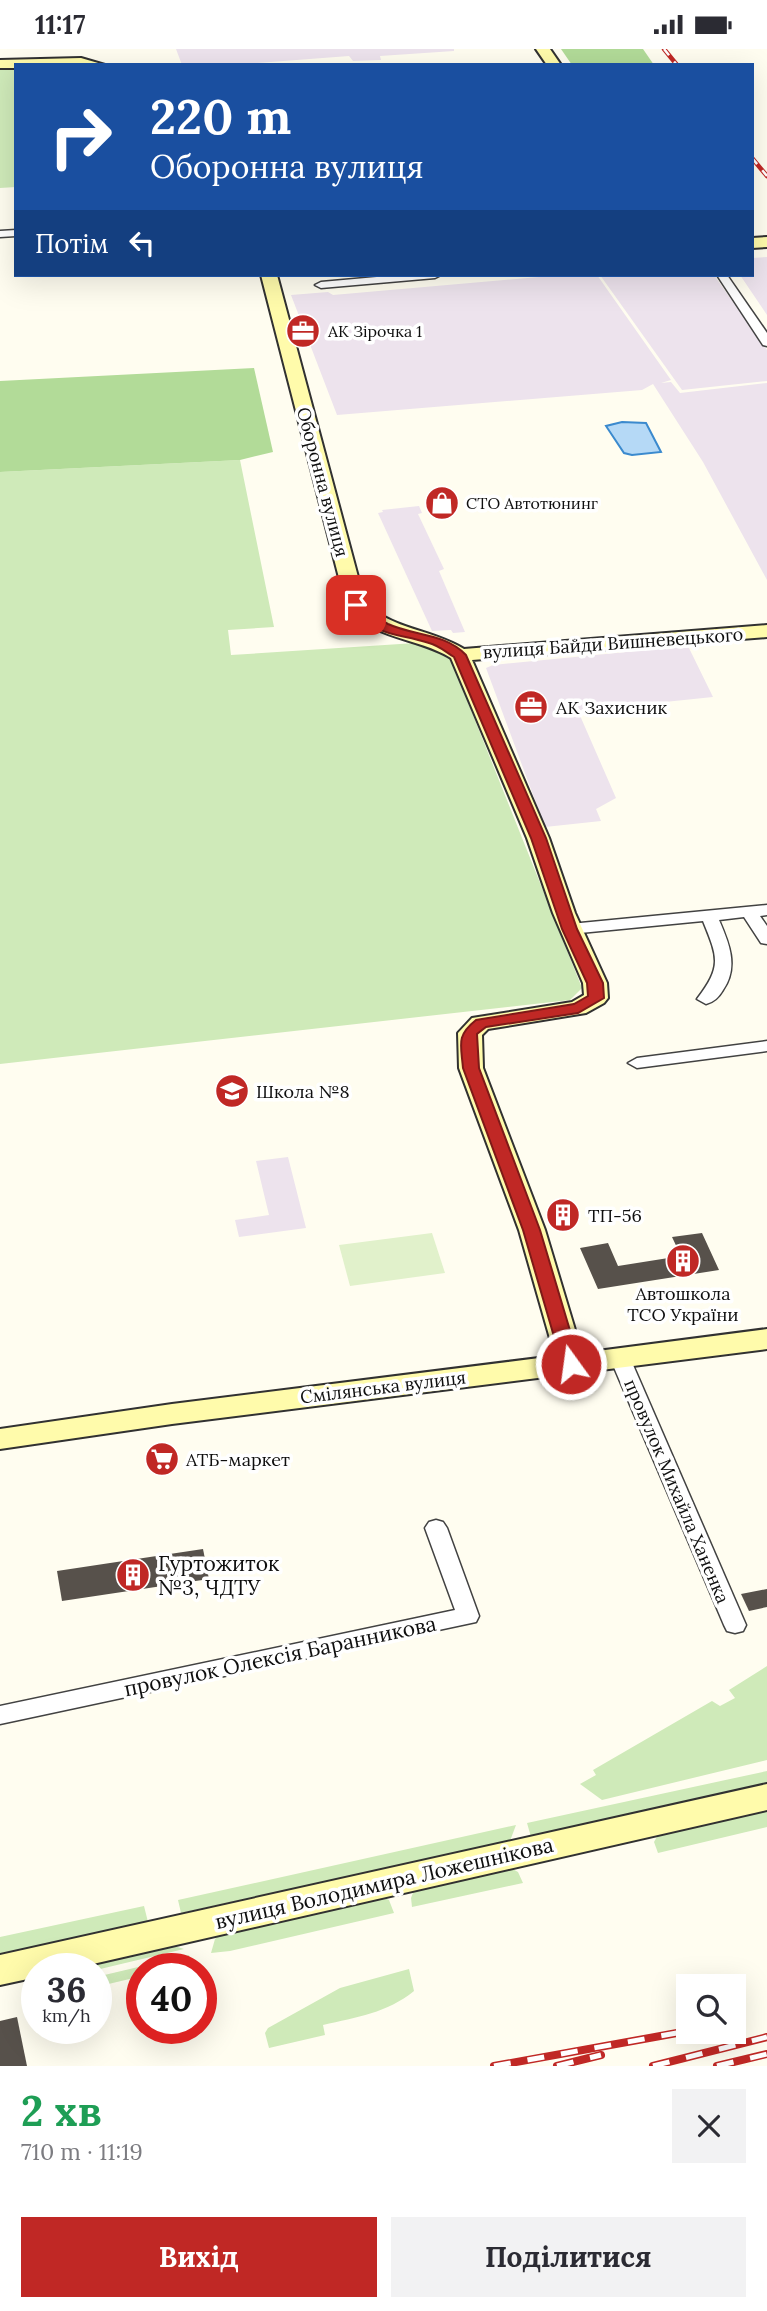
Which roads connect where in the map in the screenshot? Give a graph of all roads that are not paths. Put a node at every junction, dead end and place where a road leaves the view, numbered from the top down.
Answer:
1 (40, 63) edge
2 (87, 63) edge
3 (270, 277) edge
4 (412, 277) edge
5 (723, 277) edge
6 (321, 285) dead end
7 (767, 342) edge
8 (767, 631) edge
9 (460, 655) junction
10 (758, 911) edge
11 (710, 917) junction
12 (570, 929) junction
13 (767, 939) edge
14 (706, 999) dead end
15 (767, 1047) edge
16 (637, 1063) dead end
17 (767, 1339) edge
18 (620, 1358) junction
19 (571, 1364) junction
20 (0, 1439) edge
21 (436, 1528) dead end
22 (735, 1625) dead end
23 (0, 1715) edge
24 (767, 1797) edge
25 (0, 1970) edge

1 - 2 street
3 - 9 street, Оборонна вулиця
4 - 6 street
5 - 7 street
8 - 9 street, вулиця Байди Вишневецького
9 - 12 street
10 - 11 street
10 - 13 street
11 - 12 street
11 - 14 street
12 - 19 street
15 - 16 street
17 - 18 street, Смілянська вулиця
18 - 19 street, Смілянська вулиця
18 - 22 street, провулок Михайла Ханенка
19 - 20 street, Смілянська вулиця
21 - 23 street, провулок Олексія Баранникова
24 - 25 street, вулиця Володимира Ложешнікова

